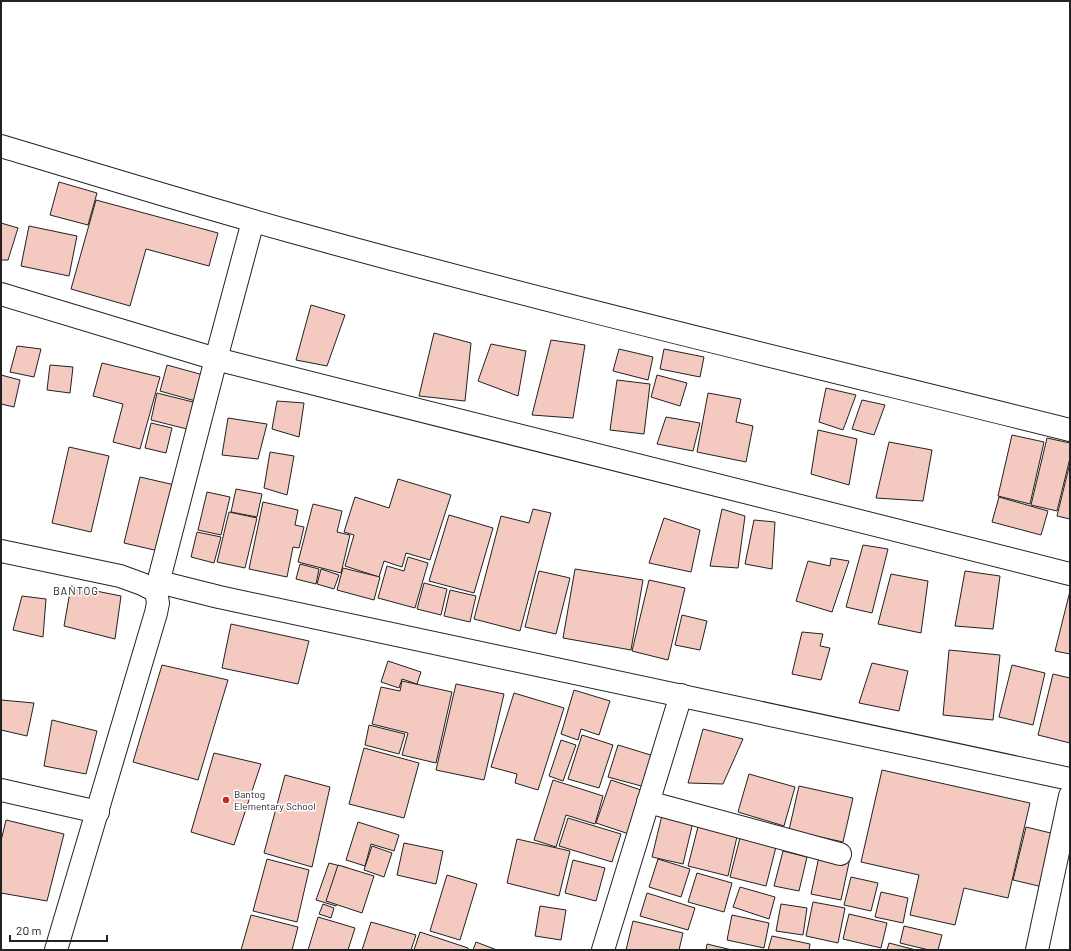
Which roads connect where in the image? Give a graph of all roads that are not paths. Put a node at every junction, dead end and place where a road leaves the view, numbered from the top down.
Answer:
1 (1, 146) edge
2 (253, 221) junction
3 (1, 294) edge
4 (216, 358) junction
5 (1070, 430) edge
6 (1, 551) edge
7 (1070, 574) edge
8 (158, 587) junction
9 (681, 695) junction
10 (1070, 778) edge
11 (1, 790) edge
12 (1070, 796) edge
13 (648, 802) junction
14 (98, 812) junction
15 (840, 854) dead end
16 (56, 950) edge
17 (603, 950) edge
18 (1037, 950) edge

1 - 2 street
2 - 4 street
2 - 5 street
3 - 4 street
4 - 7 street
4 - 8 street
6 - 8 street
8 - 9 street
8 - 14 street
9 - 10 street
9 - 13 street
11 - 14 street
12 - 18 street
13 - 15 street
13 - 17 street
14 - 16 street

